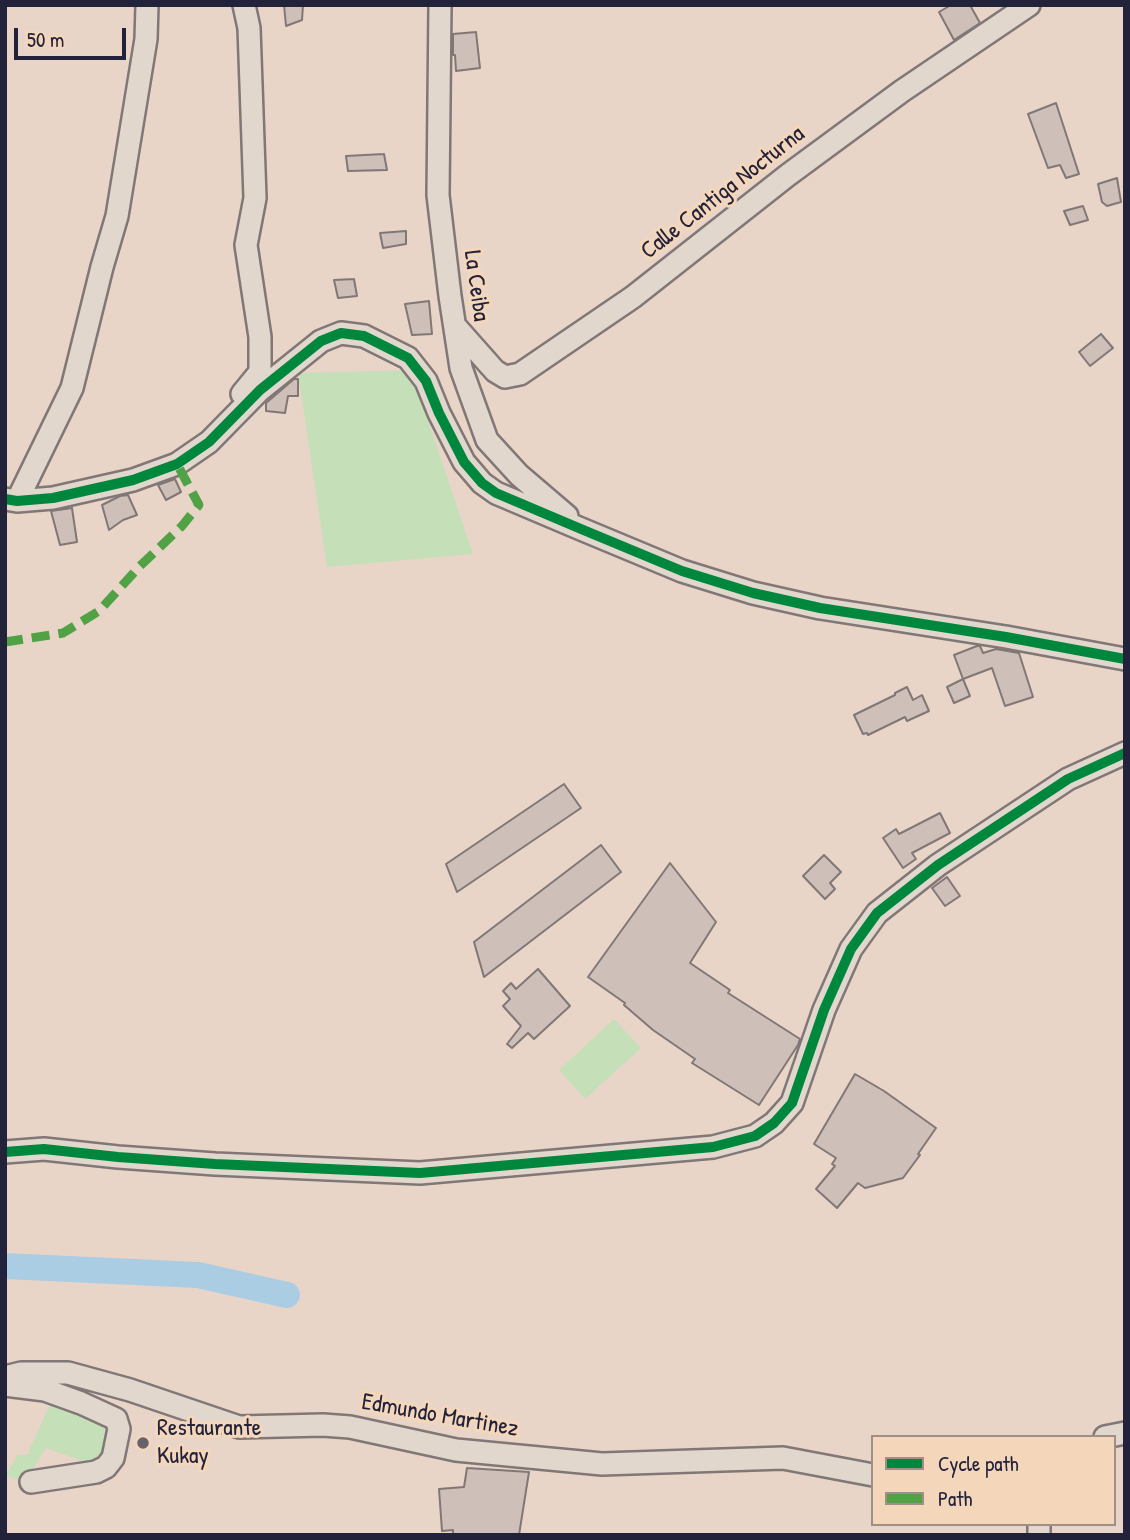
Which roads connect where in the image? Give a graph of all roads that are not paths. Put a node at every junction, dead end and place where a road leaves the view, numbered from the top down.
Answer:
1 (147, 5) edge
2 (244, 5) edge
3 (440, 5) edge
4 (1029, 5) edge
5 (456, 327) junction
6 (209, 442) junction
7 (11, 500) edge
8 (581, 529) junction
9 (1125, 659) edge
10 (1125, 753) edge
11 (5, 1152) edge
12 (5, 1377) edge
13 (5, 1385) edge
14 (871, 1475) edge
15 (31, 1482) dead end

1 - 7 street
2 - 6 street
3 - 5 street, La Ceiba
4 - 5 street, Calle Cantiga Nocturna
5 - 8 street, La Ceiba
6 - 7 street
6 - 8 street
8 - 9 street
10 - 11 street
12 - 14 street, Edmundo Martinez
13 - 15 street

